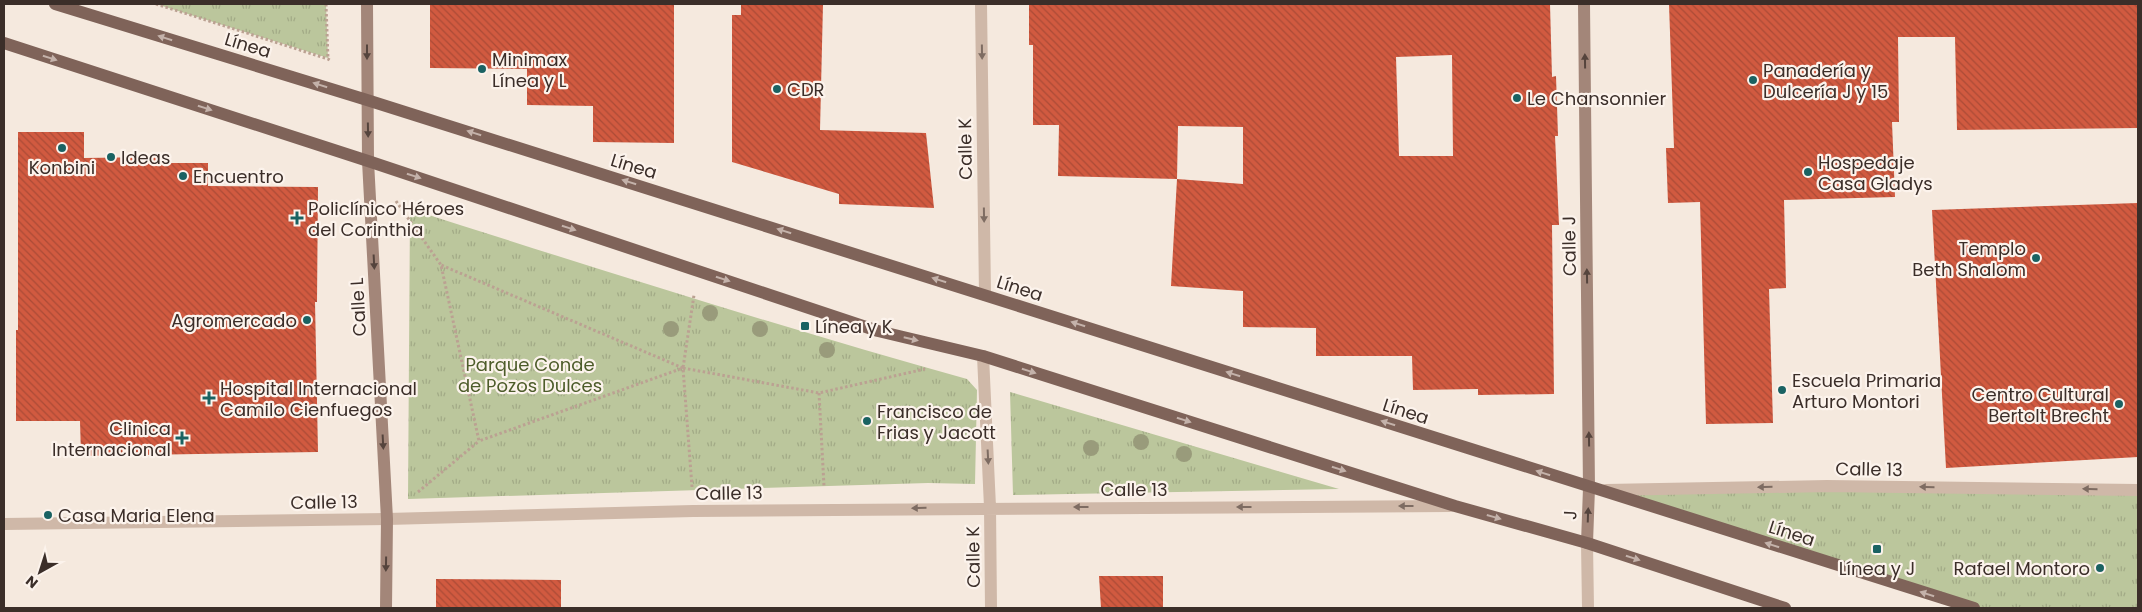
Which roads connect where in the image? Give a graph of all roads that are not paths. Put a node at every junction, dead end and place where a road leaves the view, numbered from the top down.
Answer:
1 (55, 4) edge
2 (367, 4) edge
3 (981, 4) edge
4 (1584, 4) edge
5 (4, 43) edge
6 (367, 100) junction
7 (368, 161) junction
8 (985, 295) junction
9 (983, 356) junction
10 (1594, 489) junction
11 (2138, 490) edge
12 (1455, 506) junction
13 (990, 507) junction
14 (387, 519) junction
15 (4, 524) edge
16 (1587, 543) junction
17 (386, 608) edge
18 (991, 608) edge
19 (1588, 608) edge
20 (1785, 608) edge
21 (1974, 608) edge

6 -> 1 main road, Línea
2 -> 6 street, Calle L
3 -> 8 street, Calle K
10 -> 4 street, Calle J
5 -> 7 main road
6 -> 7 street, Calle L
8 -> 6 main road, Línea
7 -> 9 main road
7 -> 14 street, Calle L
10 -> 8 main road, Línea
9 -> 12 main road
9 -> 13 street, Calle K
11 -> 10 street, Calle 13
16 -> 10 street, J
21 -> 10 main road, Línea
12 -> 13 street, Calle 13
12 -> 16 main road
13 -> 14 street, Calle 13
13 - 18 street, Calle K
14 - 15 street, Calle 13
14 -> 17 street, Calle L
16 - 19 street
16 -> 20 main road

